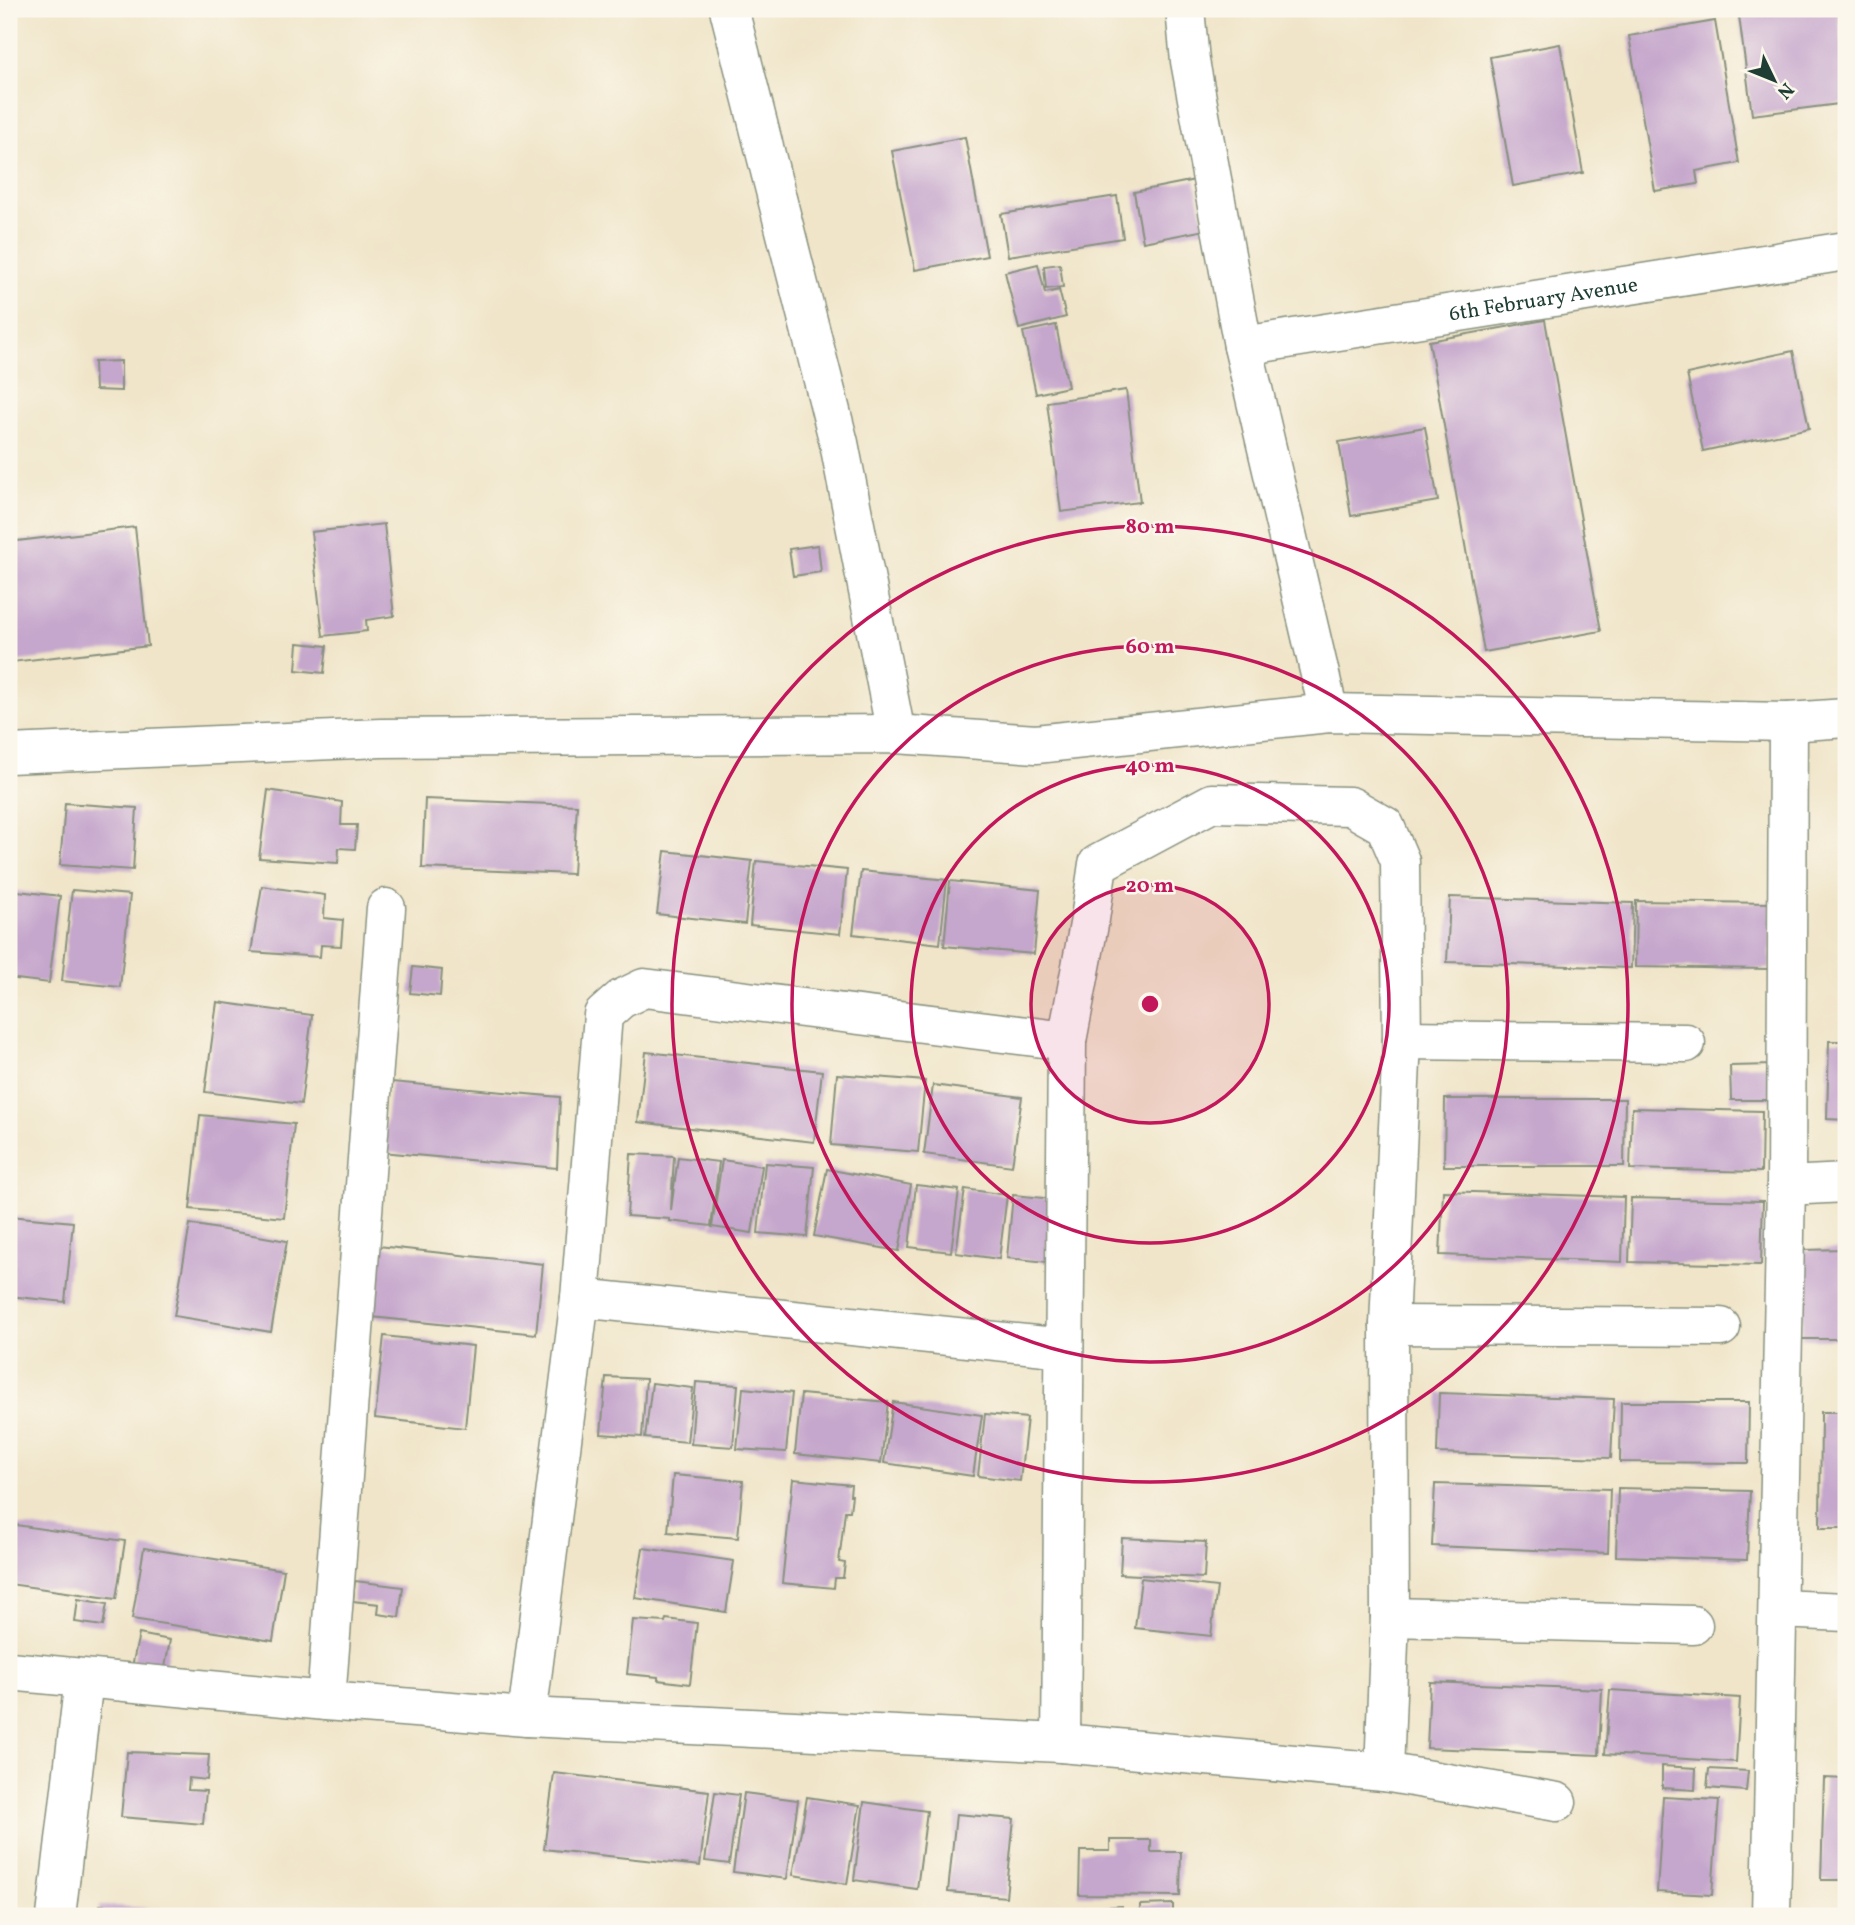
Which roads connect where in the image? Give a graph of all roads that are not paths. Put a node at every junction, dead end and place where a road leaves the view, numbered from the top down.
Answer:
1 (729, 9) edge
2 (1185, 9) edge
3 (1846, 251) edge
4 (1243, 346) junction
5 (1329, 713) junction
6 (1846, 718) edge
7 (1788, 722) junction
8 (896, 734) junction
9 (9, 754) edge
10 (386, 908) dead end
11 (1402, 1040) junction
12 (1067, 1041) junction
13 (1686, 1043) dead end
14 (1846, 1183) edge
15 (1787, 1185) junction
16 (580, 1298) junction
17 (1389, 1325) junction
18 (1721, 1327) dead end
19 (1063, 1348) junction
20 (1778, 1609) junction
21 (1846, 1612) edge
22 (1390, 1617) junction
23 (1693, 1625) dead end
24 (9, 1671) edge
25 (84, 1679) junction
26 (326, 1701) junction
27 (527, 1717) junction
28 (1061, 1742) junction
29 (1384, 1772) junction
30 (1557, 1801) dead end
31 (56, 1916) edge
32 (1771, 1916) edge

1 - 8 street
2 - 4 street
3 - 4 street, 6th February Avenue
4 - 5 street
5 - 7 street
5 - 8 street
6 - 7 street
7 - 15 street
8 - 9 street
10 - 26 street
11 - 12 street
11 - 13 street
11 - 17 street
12 - 16 street
12 - 19 street
14 - 15 street
15 - 20 street
16 - 19 street
16 - 27 street
17 - 18 street
17 - 22 street
19 - 28 street
20 - 21 street
20 - 32 street
22 - 23 street
22 - 29 street
24 - 25 street
25 - 26 street
25 - 31 street
26 - 27 street
27 - 28 street
28 - 29 street
29 - 30 street

